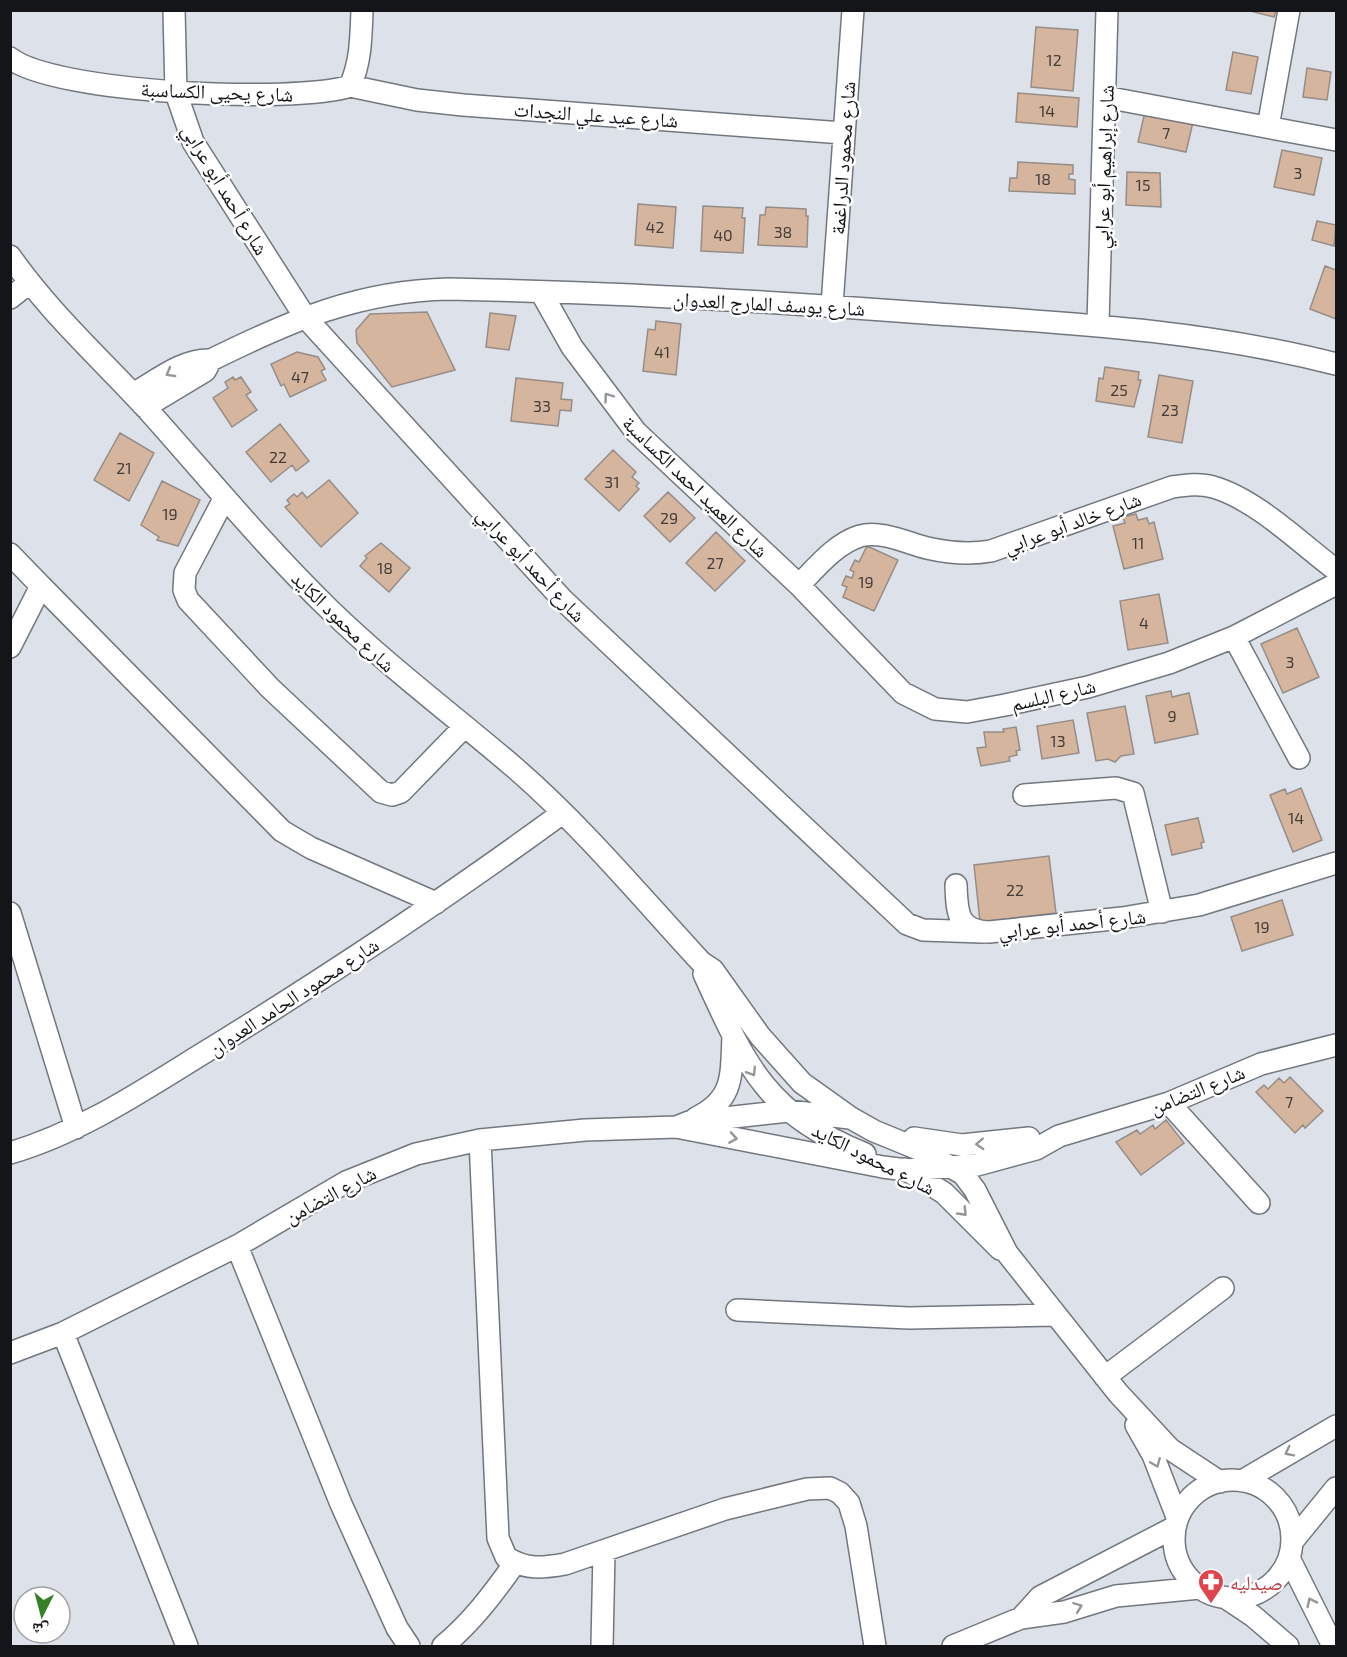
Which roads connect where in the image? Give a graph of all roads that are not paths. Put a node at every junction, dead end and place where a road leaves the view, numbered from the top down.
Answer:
1 (174, 10) edge
2 (362, 10) edge
3 (853, 10) edge
4 (1107, 10) edge
5 (1289, 10) edge
6 (10, 58) edge
7 (350, 87) junction
8 (176, 93) junction
9 (1105, 97) junction
10 (1268, 127) junction
11 (843, 133) junction
12 (1336, 140) edge
13 (10, 256) edge
14 (29, 282) junction
15 (541, 292) junction
16 (10, 298) edge
17 (831, 305) junction
18 (305, 316) junction
19 (1098, 323) junction
20 (1336, 363) edge
21 (139, 401) junction
22 (224, 499) junction
23 (10, 554) edge
24 (1336, 570) edge
25 (1336, 584) edge
26 (799, 585) junction
27 (41, 586) junction
28 (1234, 637) junction
29 (10, 647) edge
30 (464, 727) junction
31 (1299, 758) dead end
32 (1023, 795) dead end
33 (561, 814) junction
34 (1336, 863) edge
35 (956, 885) dead end
36 (436, 903) junction
37 (1162, 912) junction
38 (10, 913) edge
39 (982, 932) junction
40 (701, 962) junction
41 (733, 1033) junction
42 (1336, 1045) edge
43 (1169, 1103) junction
44 (788, 1111) junction
45 (851, 1118) junction
46 (682, 1125) junction
47 (76, 1128) junction
48 (1059, 1136) junction
49 (480, 1140) junction
50 (10, 1153) edge
51 (957, 1168) junction
52 (906, 1170) junction
53 (1259, 1203) dead end
54 (237, 1246) junction
55 (1007, 1253) junction
56 (1223, 1288) dead end
57 (737, 1310) dead end
58 (1056, 1315) junction
59 (63, 1333) junction
60 (10, 1353) edge
61 (1112, 1385) junction
62 (1336, 1426) edge
63 (1242, 1481) junction
64 (1220, 1482) junction
65 (1336, 1488) edge
66 (1175, 1523) junction
67 (1291, 1550) junction
68 (604, 1552) junction
69 (515, 1563) junction
70 (1200, 1588) junction
71 (1226, 1598) junction
72 (1021, 1618) junction
73 (187, 1647) edge
74 (409, 1647) edge
75 (443, 1647) edge
76 (603, 1647) edge
77 (874, 1647) edge
78 (953, 1647) edge
79 (1288, 1647) edge
80 (1333, 1647) edge

1 - 8 street, شارع أحمد أبو عرابي
2 - 7 street
3 - 11 street, شارع محمود الدراغمة
4 - 9 street, شارع إبراهيم أبو عرابي
5 - 10 street
6 - 8 street, شارع يحيى الكساسبة
7 - 8 street, شارع يحيى الكساسبة
7 - 11 street, شارع عيد علي النجدات
8 - 18 street, شارع أحمد أبو عرابي
9 - 10 street
9 - 19 street, شارع إبراهيم أبو عرابي
10 - 12 street
11 - 17 street, شارع محمود الدراغمة
13 - 14 street, شارع محمود الكايد
14 - 16 street
14 - 21 street, شارع محمود الكايد
15 - 17 street, شارع يوسف المارج العدوان
15 - 18 street, شارع يوسف المارج العدوان
26 -> 15 street, شارع العميد احمد الكساسبة
17 - 19 street, شارع يوسف المارج العدوان
18 - 21 street, شارع يوسف المارج العدوان
18 - 39 street, شارع أحمد أبو عرابي
19 - 20 street, شارع يوسف المارج العدوان
21 - 22 street, شارع محمود الكايد
22 - 30 street, شارع محمود الكايد
22 - 30 street
23 - 27 street
24 - 26 street, شارع خالد أبو عرابي
25 - 28 street, شارع البلسم
26 - 28 street, شارع البلسم
27 - 29 street
27 - 36 street
28 - 31 street
30 - 33 street, شارع محمود الكايد
32 - 37 street, شارع أحمد أبو عرابي
33 - 36 street, شارع محمود الحامد العدوان
33 - 40 street, شارع محمود الكايد
34 - 37 street, شارع أحمد أبو عرابي
35 - 39 street, شارع أحمد أبو عرابي
36 - 47 street, شارع محمود الحامد العدوان
37 - 39 street, شارع أحمد أبو عرابي
38 - 47 street
40 - 41 street, شارع محمود الكايد
40 - 45 street, شارع محمود الكايد
41 -> 44 street, شارع محمود الكايد
41 - 46 street
42 - 43 street, شارع التضامن
43 - 48 street, شارع التضامن
43 - 53 street
44 - 45 street, شارع التضامن
44 - 46 street, شارع التضامن
44 - 52 street, شارع محمود الكايد
48 -> 45 street, شارع التضامن
45 - 51 street, شارع محمود الكايد
46 - 49 street, شارع التضامن
46 -> 52 street, شارع التضامن
47 - 50 street, شارع محمود الحامد العدوان
48 - 51 street, شارع التضامن
49 - 54 street, شارع التضامن
49 - 69 street
51 - 52 street, شارع التضامن
51 - 55 street, شارع محمود الكايد
52 -> 55 street, شارع محمود الكايد
54 - 59 street, شارع التضامن
54 - 74 street
55 - 58 street, شارع محمود الكايد
56 - 61 street
57 - 58 street
58 - 61 street, شارع محمود الكايد
59 - 60 street, شارع التضامن
59 - 73 street
61 - 64 street, شارع محمود الكايد
61 -> 66 street, شارع محمود الكايد
62 -> 63 street
63 - 64 street
63 - 67 street
64 - 66 street
65 - 67 street
66 - 70 street
66 - 72 street
67 - 71 street
80 -> 67 street
68 - 69 street
68 - 76 street
68 - 77 street
69 - 75 street
70 - 71 street
72 -> 70 street
71 - 79 street
72 - 78 street

